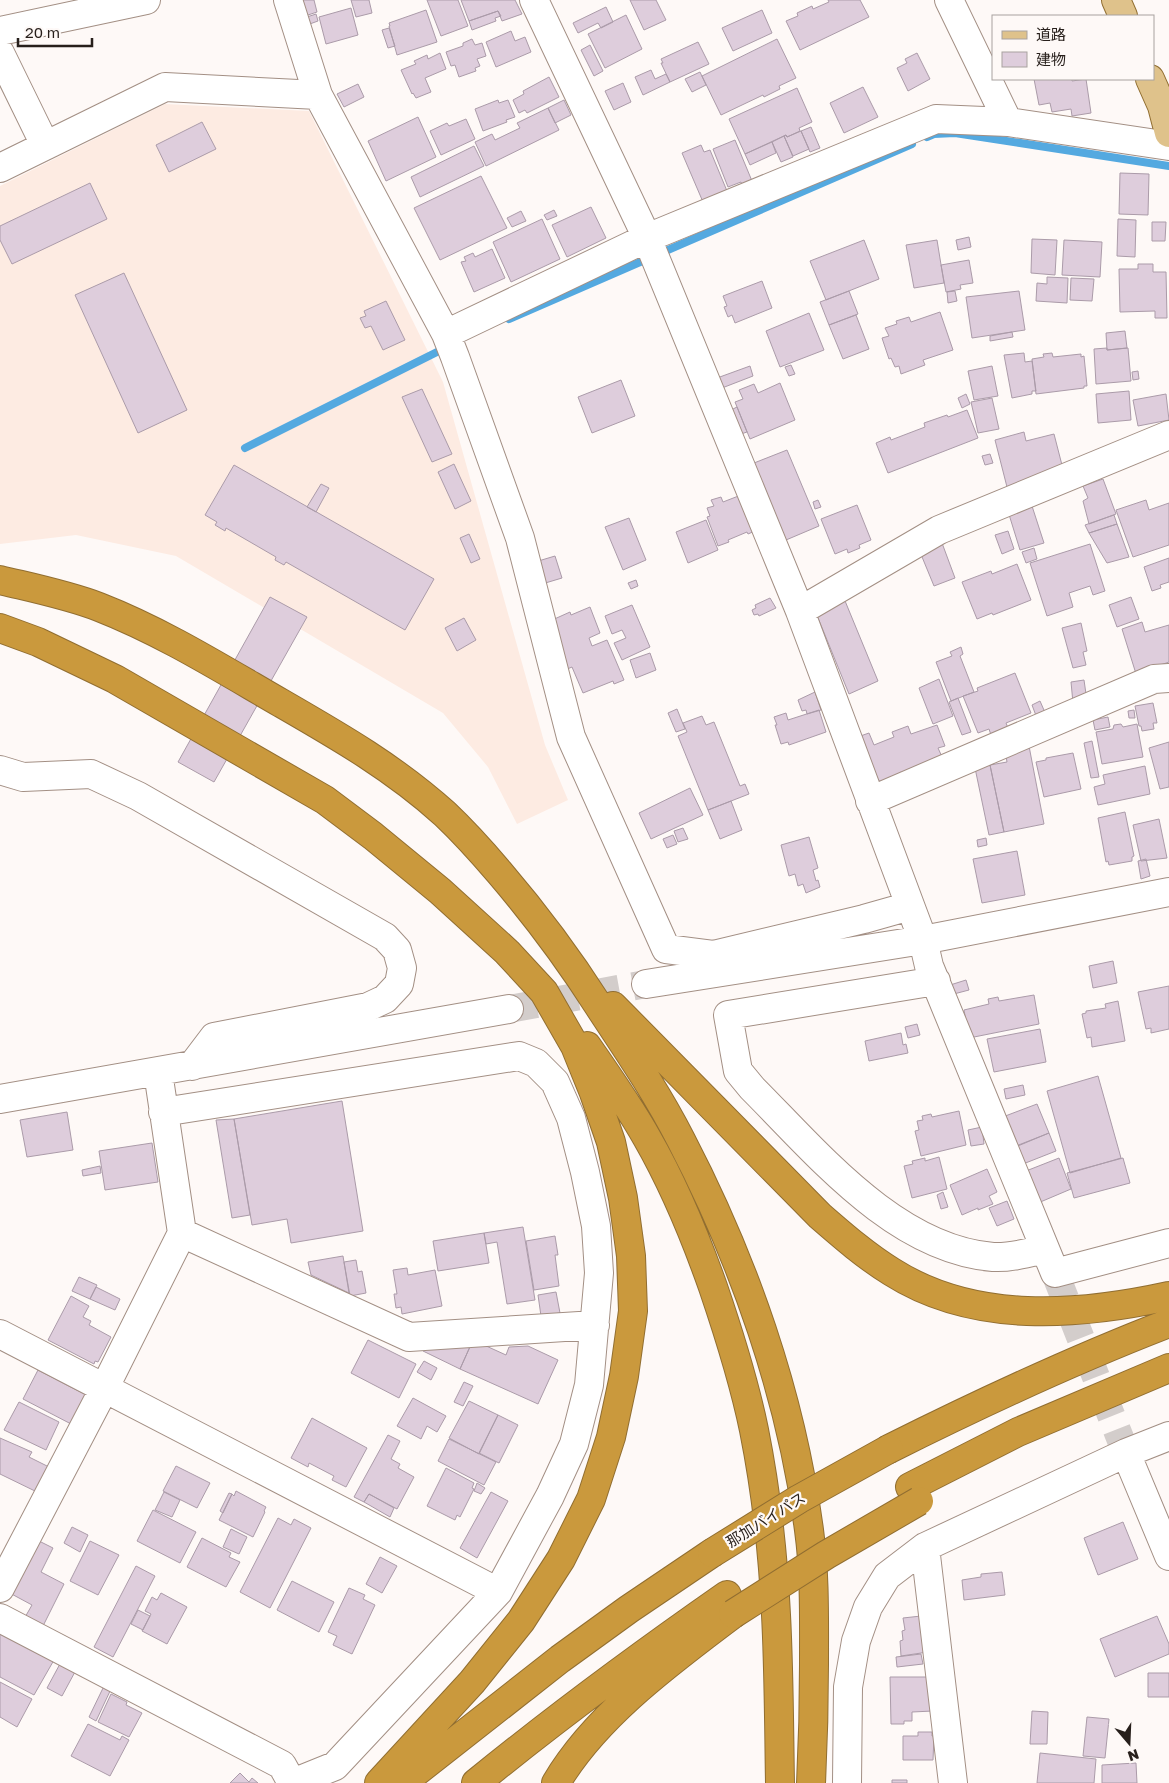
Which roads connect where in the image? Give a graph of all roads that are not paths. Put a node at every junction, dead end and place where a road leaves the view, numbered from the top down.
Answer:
1 (146, 0) edge
2 (288, 0) edge
3 (534, 0) edge
4 (949, 0) edge
5 (1116, 0) edge
6 (1123, 15) edge
7 (0, 31) edge
8 (0, 53) edge
9 (1150, 80) edge
10 (318, 95) junction
11 (1008, 122) junction
12 (1169, 133) edge
13 (45, 146) junction
14 (1169, 146) edge
15 (0, 168) edge
16 (652, 248) junction
17 (451, 345) junction
18 (1169, 434) edge
19 (0, 580) edge
20 (800, 611) junction
21 (0, 628) edge
22 (1169, 678) edge
23 (0, 771) edge
24 (870, 802) junction
25 (1169, 892) edge
26 (910, 906) junction
27 (923, 940) junction
28 (570, 962) junction
29 (936, 981) junction
30 (646, 984) tunnel mouth
31 (544, 992) junction
32 (509, 1009) tunnel mouth
33 (192, 1066) junction
34 (158, 1072) junction
35 (0, 1099) edge
36 (163, 1112) junction
37 (182, 1233) junction
38 (1169, 1243) edge
39 (1045, 1249) junction
40 (1169, 1296) edge
41 (1169, 1323) edge
42 (595, 1325) junction
43 (0, 1334) edge
44 (1161, 1371) edge
45 (104, 1387) junction
46 (1169, 1436) edge
47 (1126, 1453) junction
48 (925, 1547) junction
49 (1169, 1556) edge
50 (0, 1588) edge
51 (498, 1592) junction
52 (730, 1605) junction
53 (0, 1618) edge
54 (293, 1783) edge
55 (379, 1783) edge
56 (402, 1783) edge
57 (476, 1783) edge
58 (556, 1783) edge
59 (780, 1783) edge
60 (811, 1783) edge
61 (847, 1783) edge
62 (953, 1783) edge

1 - 7 street
2 - 10 street
3 - 16 street
4 - 11 street
5 - 6 main road
8 - 13 street
9 - 12 main road
10 - 13 street
10 - 17 street
11 - 14 street
11 - 16 street
13 - 15 street
16 - 17 street
16 - 20 street
17 - 26 street
18 - 20 street
19 - 28 highway
20 - 24 street
21 - 31 highway
22 - 24 street
23 - 33 street
24 - 26 street
25 - 27 street
26 - 27 street
27 - 29 street
27 - 30 street
28 - 40 highway
28 - 60 highway
29 - 39 street
29 - 39 street
31 - 55 highway
31 - 59 highway
32 - 33 street
33 - 34 street
34 - 35 street
34 - 36 street
36 - 37 street
36 - 42 street
37 - 42 street
37 - 45 street
38 - 39 street
41 - 56 highway, 那加バイパス, bridge
42 - 51 street
43 - 45 street
44 - 52 highway
45 - 50 street
45 - 51 street
46 - 47 street
47 - 48 street
47 - 49 street
48 - 61 street
48 - 62 street
51 - 54 street
52 - 57 highway
52 - 58 highway
53 - 54 street

